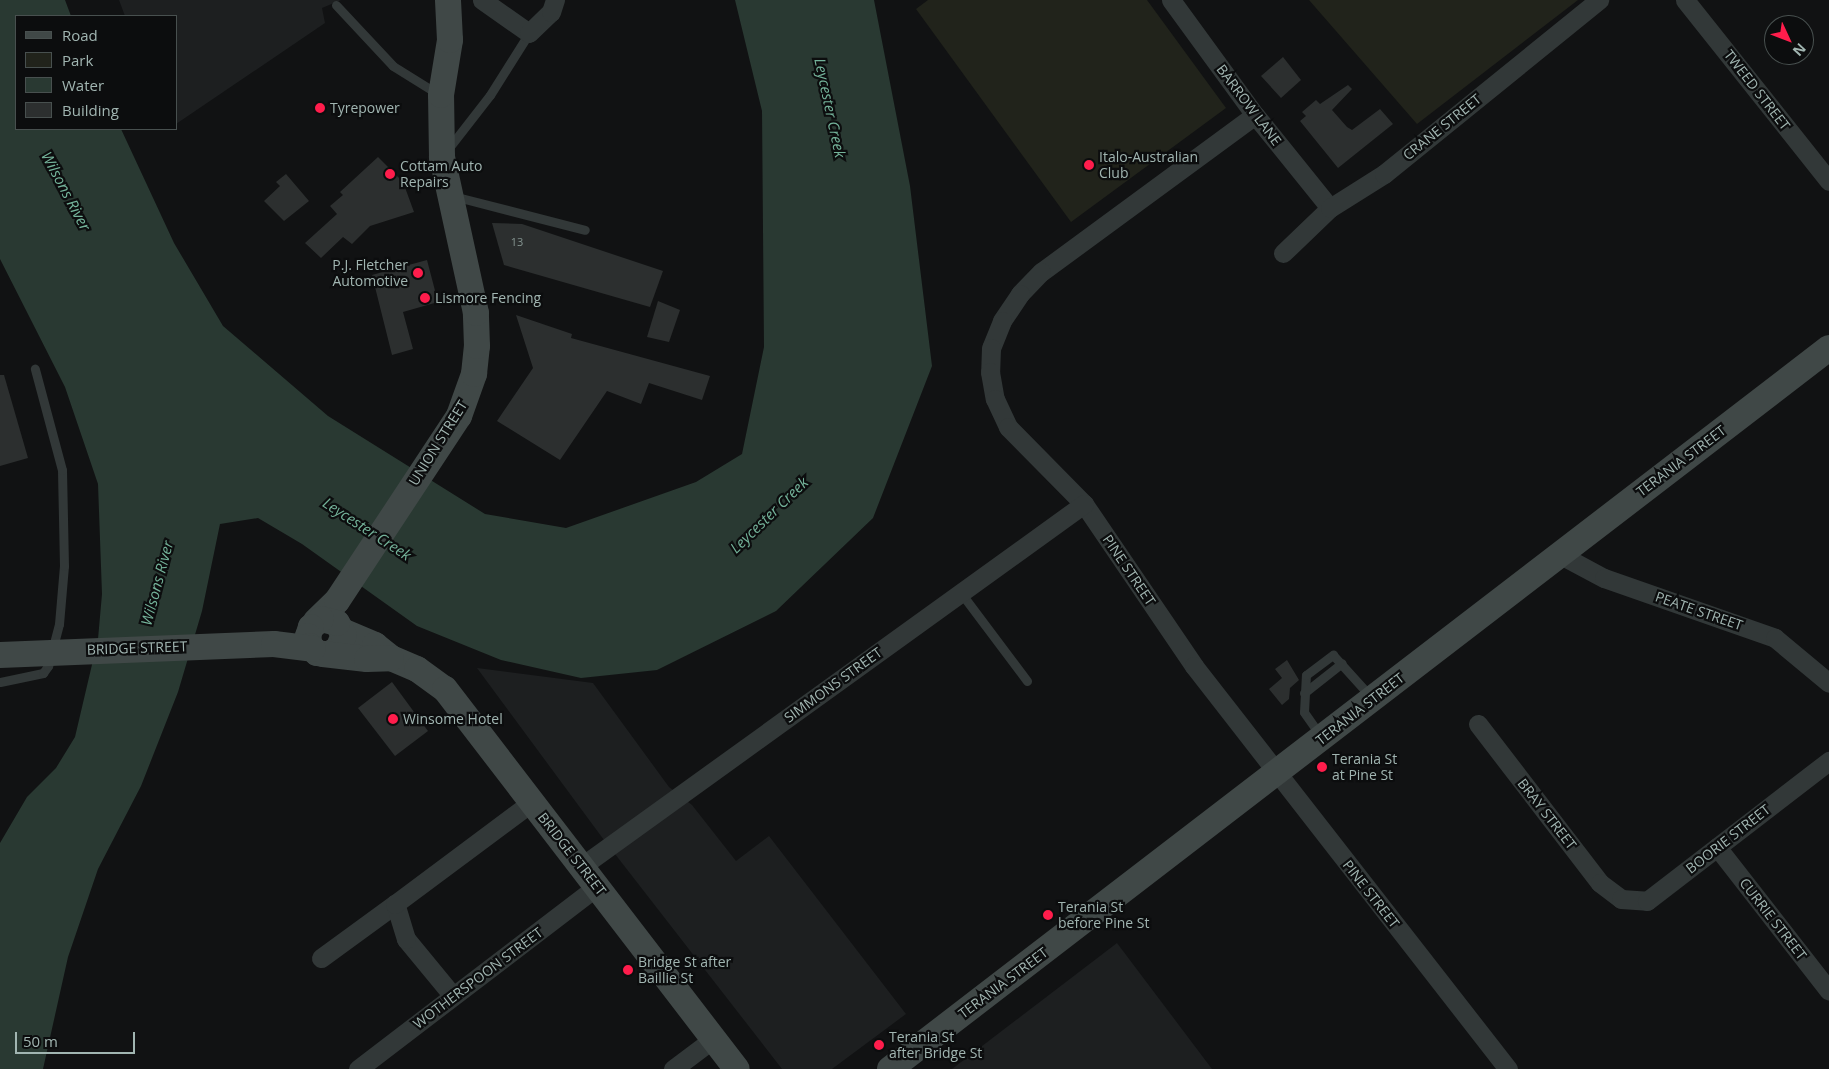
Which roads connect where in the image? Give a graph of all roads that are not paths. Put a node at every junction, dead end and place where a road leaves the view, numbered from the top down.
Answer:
1 (448, 0) edge
2 (482, 0) edge
3 (556, 0) edge
4 (1171, 0) edge
5 (1599, 0) edge
6 (1671, 0) edge
7 (1684, 0) edge
8 (336, 4) dead end
9 (1702, 21) junction
10 (529, 33) junction
11 (440, 95) junction
12 (1255, 115) junction
13 (442, 157) junction
14 (1829, 181) edge
15 (448, 194) junction
16 (1330, 208) junction
17 (585, 230) dead end
18 (1283, 253) dead end
19 (1829, 348) edge
20 (35, 370) dead end
21 (1084, 504) junction
22 (1560, 554) junction
23 (960, 592) junction
24 (326, 629) junction
25 (0, 655) edge
26 (1027, 681) dead end
27 (0, 682) edge
28 (1829, 683) edge
29 (1372, 699) junction
30 (1478, 724) dead end
31 (1322, 738) junction
32 (1829, 761) edge
33 (1277, 774) junction
34 (532, 802) junction
35 (1717, 847) junction
36 (589, 876) junction
37 (1621, 899) joint
38 (395, 904) junction
39 (321, 958) dead end
40 (1829, 991) edge
41 (453, 996) junction
42 (713, 1039) junction
43 (358, 1069) edge
44 (673, 1069) edge
45 (737, 1069) edge
46 (890, 1069) edge
47 (1508, 1069) edge

1 - 11 main road, UNION STREET
2 - 10 street
3 - 10 street
4 - 12 street, BARROW LANE
5 - 16 street, CRANE STREET
6 - 9 street
7 - 9 street, TWEED STREET
8 - 11 lane
9 - 14 street, TWEED STREET
10 - 13 lane
11 - 13 main road, UNION STREET
12 - 16 street, BARROW LANE
12 - 21 street, PINE STREET
13 - 15 main road, UNION STREET
15 - 17 lane
15 - 24 main road, UNION STREET
16 - 18 street, CRANE STREET
19 - 22 main road, TERANIA STREET
20 - 27 lane
21 - 23 street, SIMMONS STREET
21 - 33 street, PINE STREET
22 - 28 street, PEATE STREET
22 - 29 main road, TERANIA STREET
23 - 26 lane
23 - 36 street, SIMMONS STREET
24 - 25 main road, BRIDGE STREET
24 - 34 main road, BRIDGE STREET
29 - 31 main road, TERANIA STREET
29 - 31 lane
30 - 37 street, BRAY STREET
31 - 33 main road, TERANIA STREET
32 - 35 street, BOORIE STREET
33 - 46 main road, TERANIA STREET
33 - 47 street, PINE STREET
34 - 36 main road, BRIDGE STREET
34 - 38 street
35 - 37 street, BOORIE STREET
35 - 40 street, CURRIE STREET
36 - 41 street, WOTHERSPOON STREET
36 - 42 main road, BRIDGE STREET
38 - 39 street
38 - 41 street
41 - 43 street, WOTHERSPOON STREET
42 - 44 street
42 - 45 main road, BRIDGE STREET

